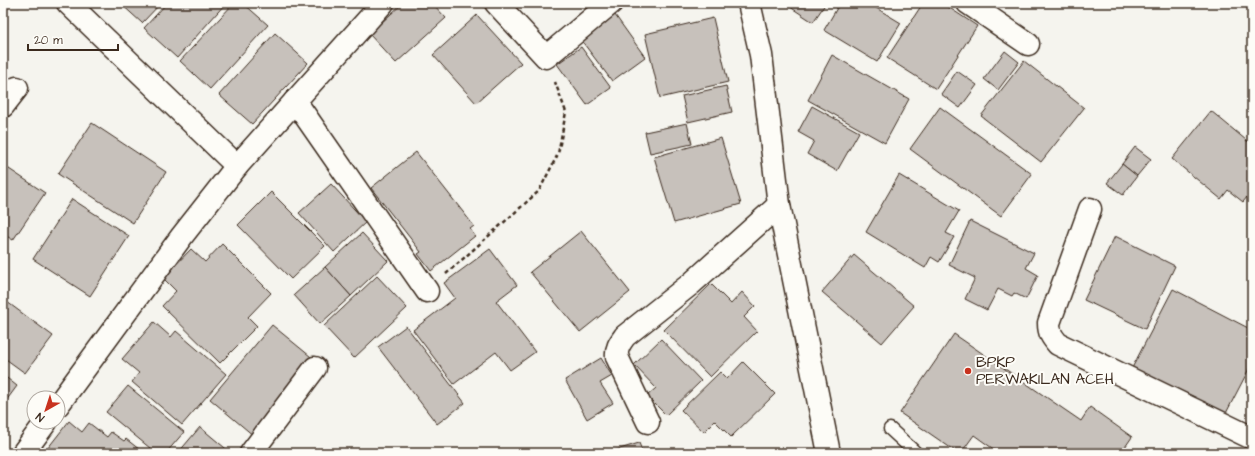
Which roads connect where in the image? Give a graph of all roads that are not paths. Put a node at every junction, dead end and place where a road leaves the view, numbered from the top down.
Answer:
1 (68, 3) edge
2 (383, 3) edge
3 (496, 3) edge
4 (611, 3) edge
5 (749, 3) edge
6 (968, 3) edge
7 (1028, 44) dead end
8 (17, 88) dead end
9 (295, 101) junction
10 (3, 106) edge
11 (237, 166) junction
12 (779, 205) junction
13 (1090, 209) dead end
14 (427, 291) road end
15 (315, 368) dead end
16 (66, 394) edge
17 (648, 422) dead end
18 (890, 429) dead end
19 (40, 430) edge
20 (1252, 438) edge
21 (23, 453) edge
22 (251, 453) edge
23 (829, 453) edge
24 (916, 453) edge

1 - 11 street
2 - 9 street
3 - 4 street
5 - 12 street
6 - 7 street
8 - 10 street
9 - 11 street
9 - 14 street
11 - 16 street
12 - 17 street
12 - 23 street
13 - 20 street
15 - 22 street
18 - 24 lane
19 - 21 street

